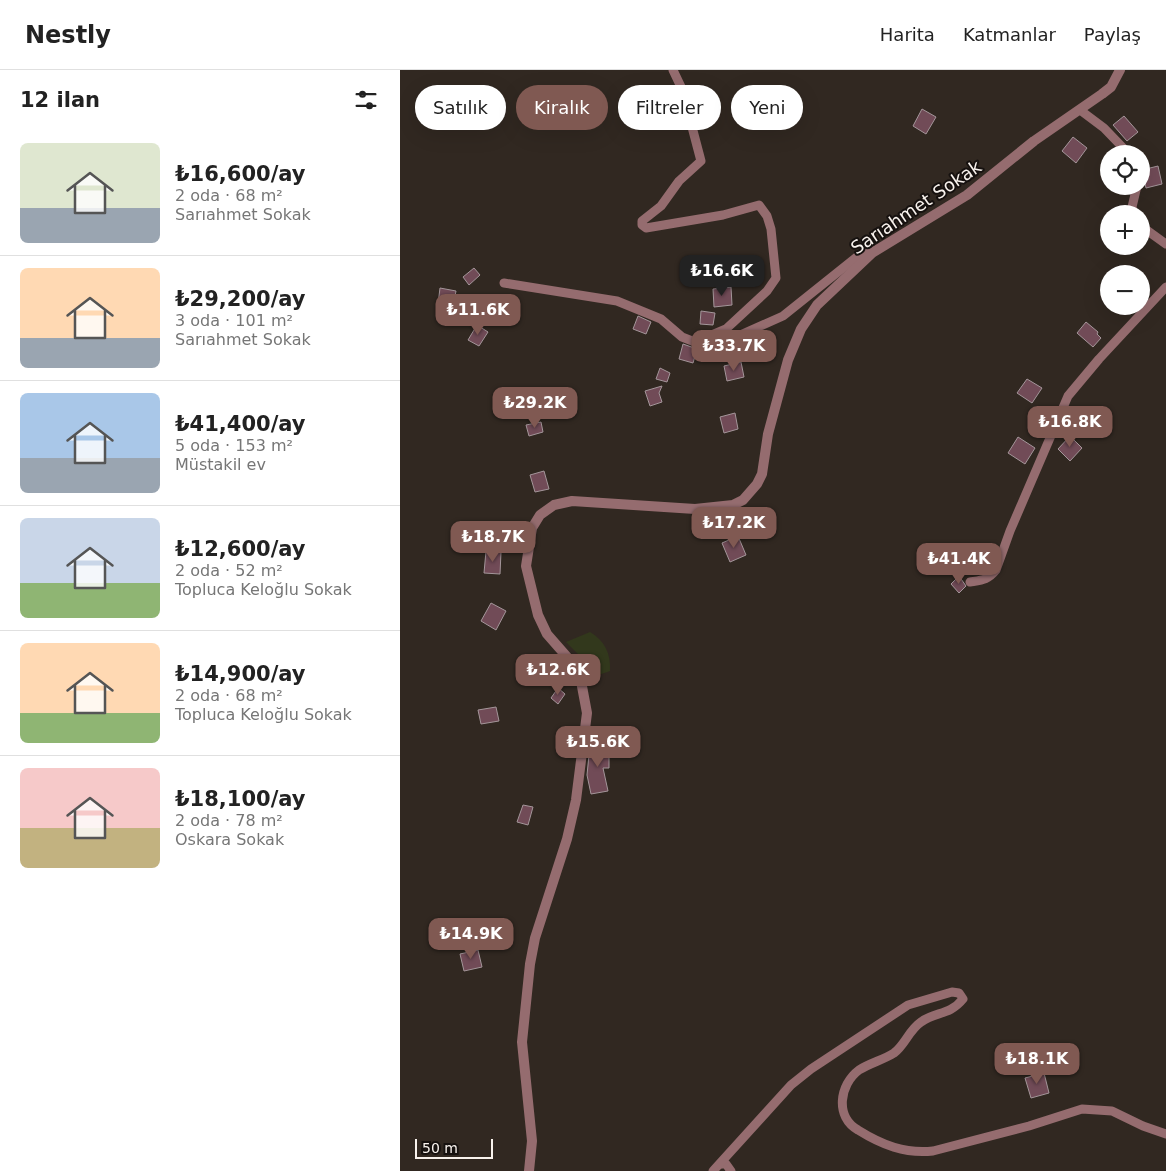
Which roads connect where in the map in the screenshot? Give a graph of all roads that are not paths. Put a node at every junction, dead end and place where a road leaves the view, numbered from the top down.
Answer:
1 (673, 70) edge
2 (1120, 70) edge
3 (1080, 110) junction
4 (1120, 145) edge
5 (1150, 232) edge
6 (1166, 244) edge
7 (872, 253) junction
8 (504, 283) dead end
9 (1166, 287) edge
10 (701, 345) junction
11 (970, 582) dead end
12 (1166, 1134) edge
13 (721, 1164) junction
14 (529, 1171) edge
15 (713, 1171) edge
16 (731, 1171) edge

1 - 10 street
2 - 3 street, Sarıahmet Sokak
3 - 4 street
3 - 7 street, Sarıahmet Sokak
5 - 6 street
7 - 10 street
7 - 14 street, Sarıahmet Sokak
8 - 10 street
9 - 11 street
12 - 13 street
13 - 15 street
13 - 16 street

